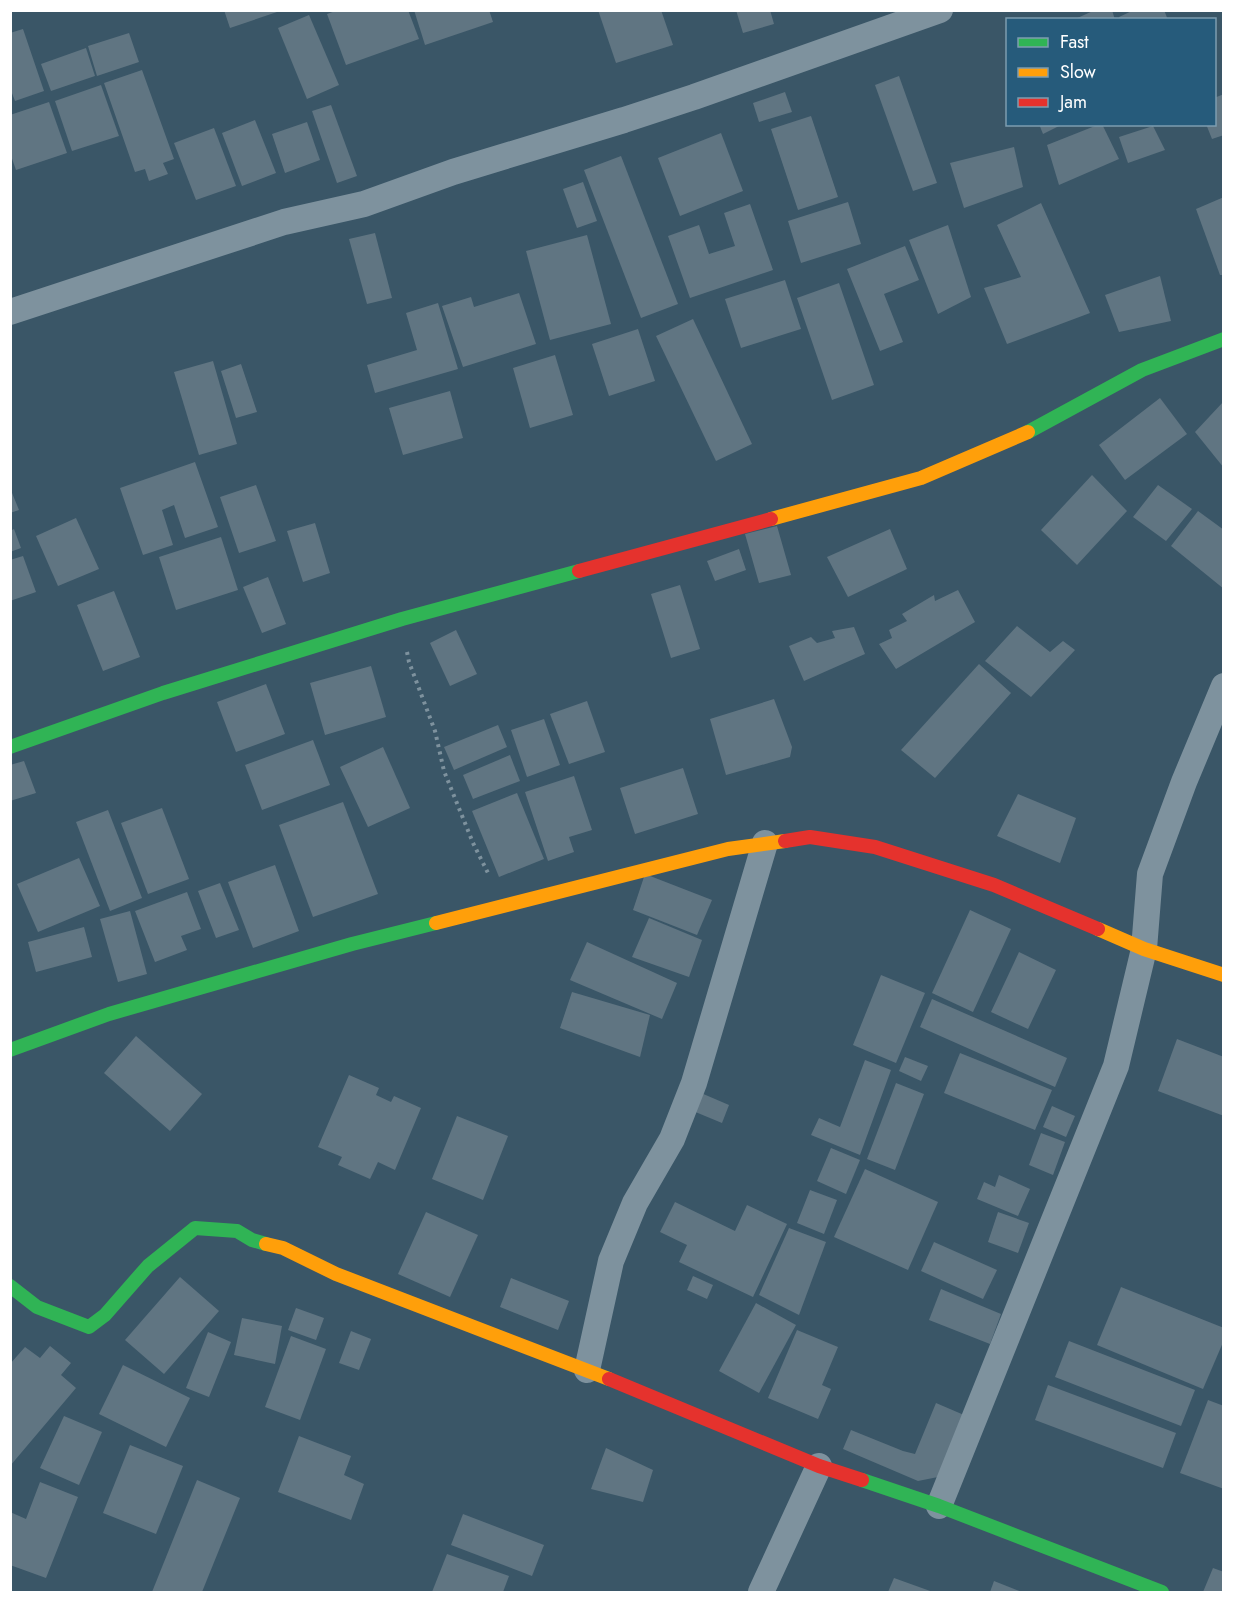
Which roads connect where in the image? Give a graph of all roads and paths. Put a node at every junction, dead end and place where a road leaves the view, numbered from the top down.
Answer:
1 (940, 10) edge
2 (10, 312) edge
3 (1224, 339) edge
4 (402, 619) junction
5 (1224, 686) edge
6 (10, 747) edge
7 (765, 843) junction
8 (504, 906) junction
9 (1144, 948) junction
10 (1224, 975) edge
11 (10, 1050) edge
12 (10, 1286) edge
13 (587, 1370) junction
14 (819, 1466) junction
15 (939, 1506) junction
16 (761, 1593) edge
17 (1162, 1593) edge

1 - 2 street
3 - 4 street
4 - 6 street
4 - 8 path
5 - 9 street
7 - 8 street
7 - 9 street
7 - 13 street
8 - 11 street
9 - 10 street
9 - 15 street
12 - 13 street
13 - 14 street
14 - 15 street
14 - 16 street
15 - 17 street

